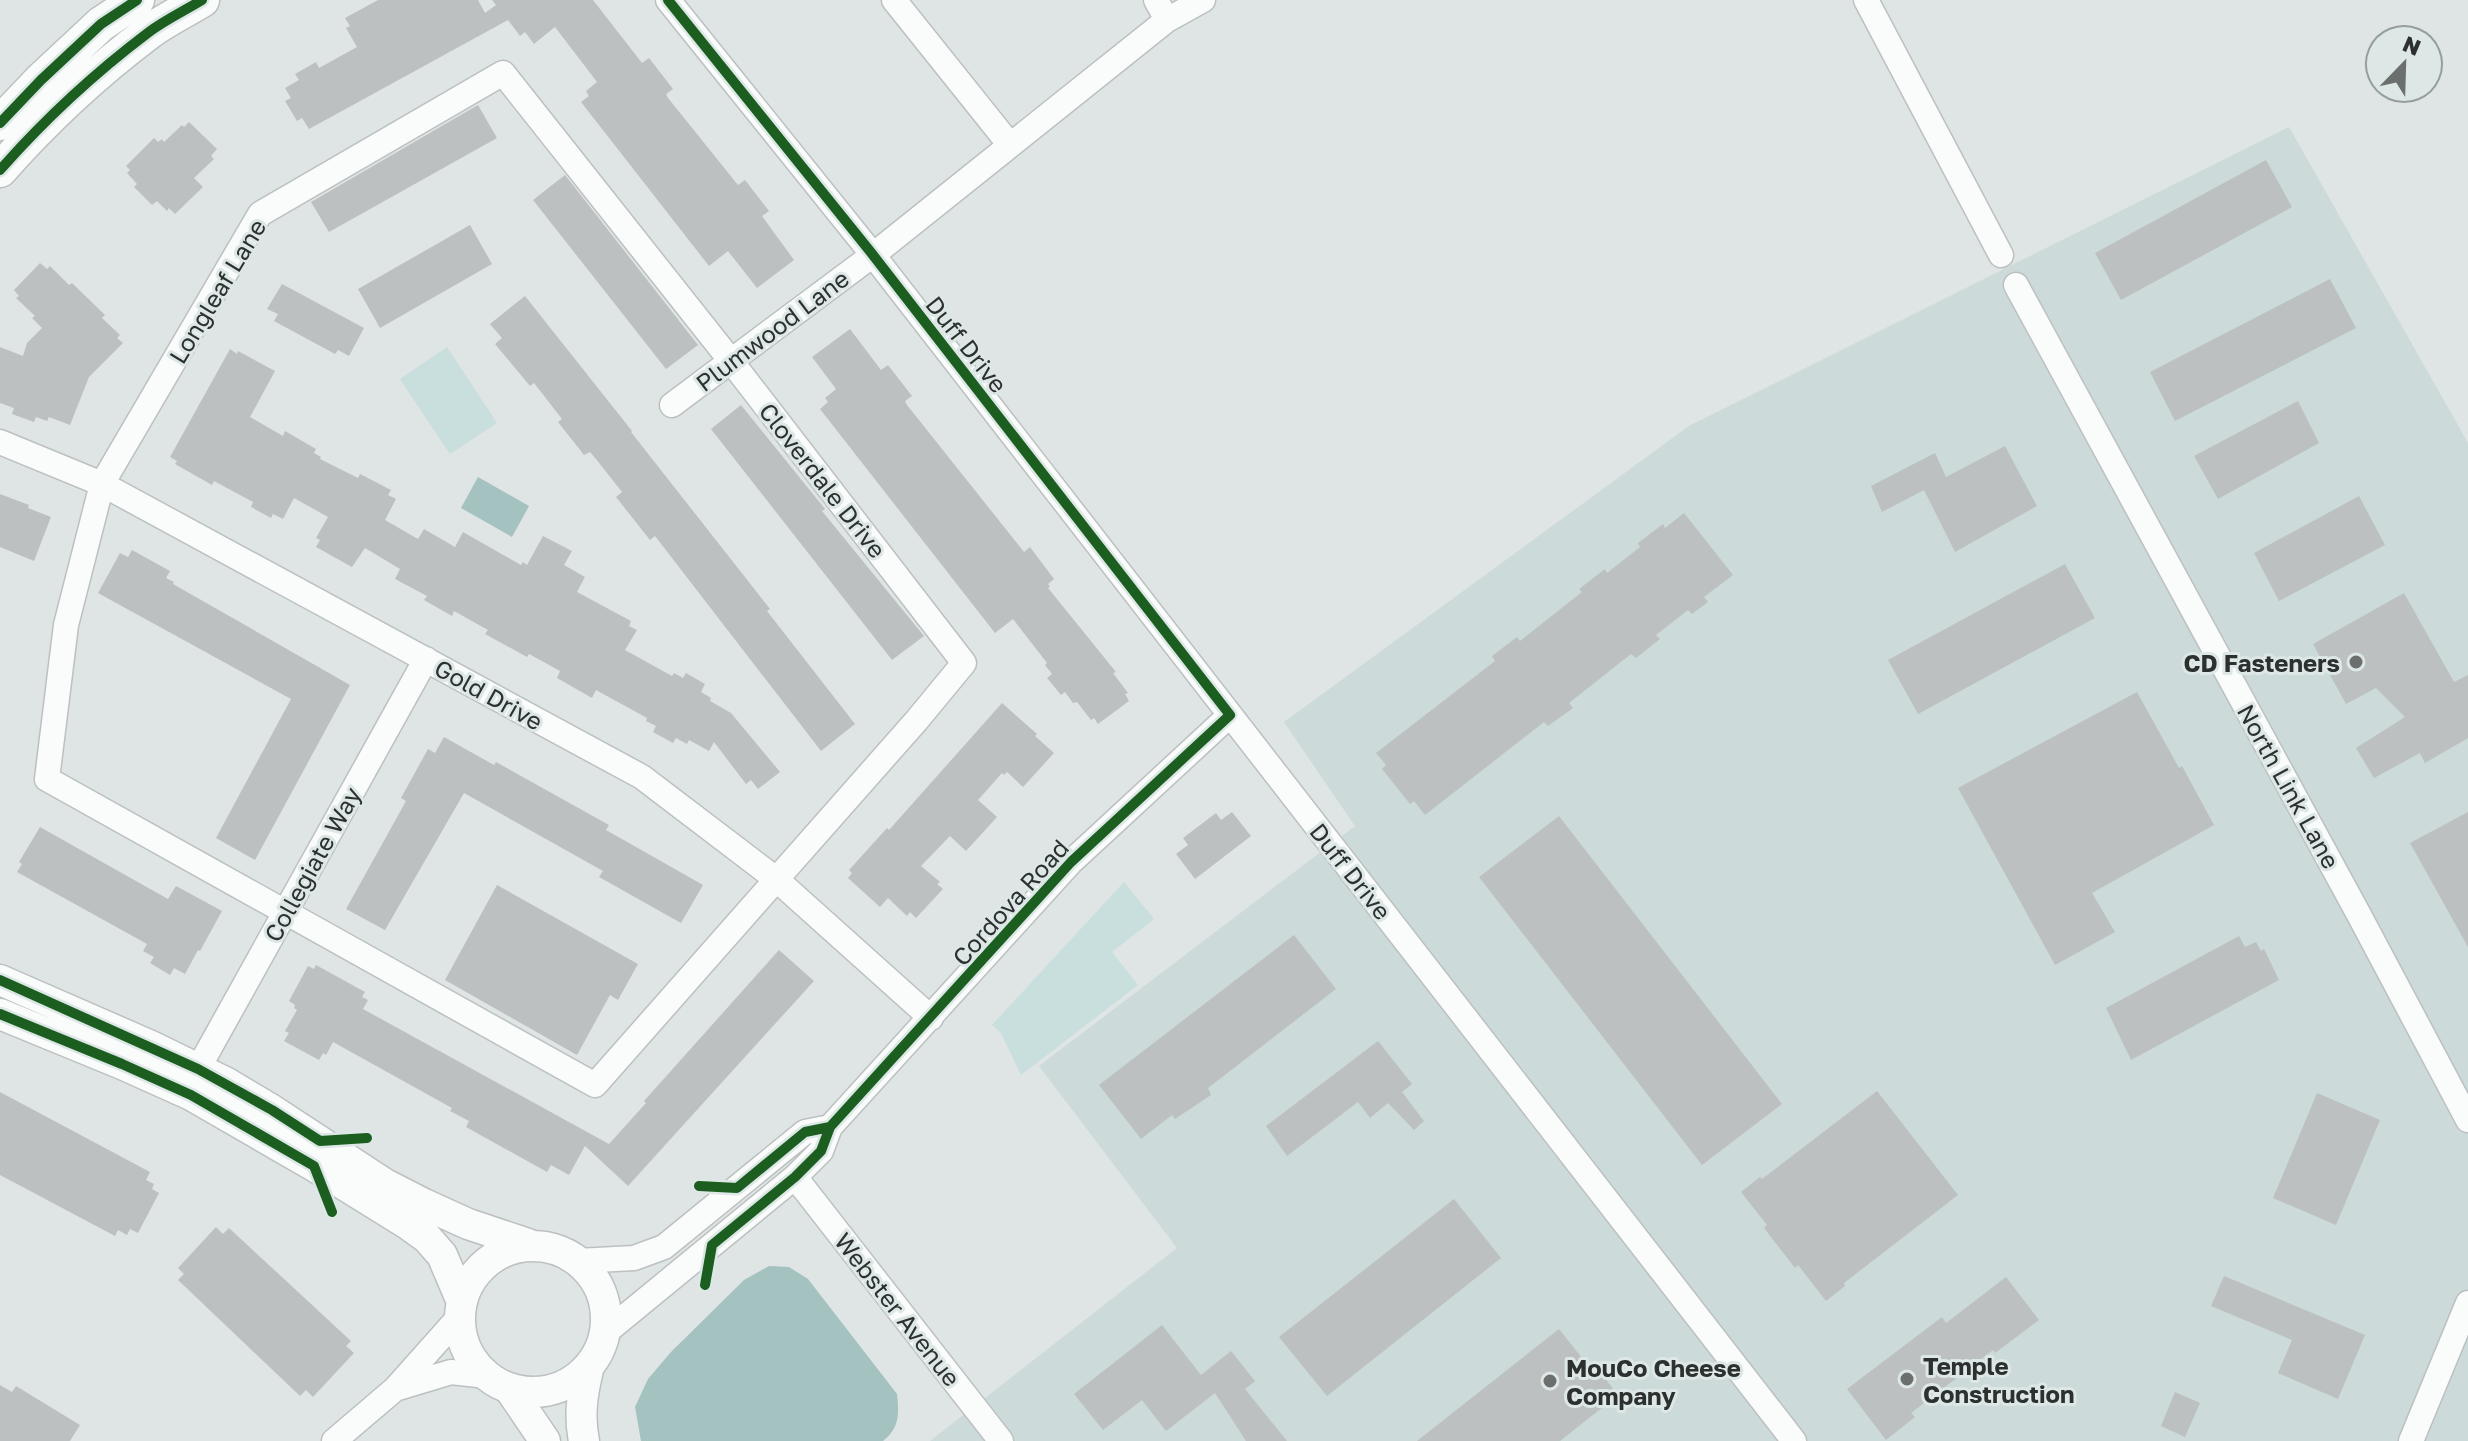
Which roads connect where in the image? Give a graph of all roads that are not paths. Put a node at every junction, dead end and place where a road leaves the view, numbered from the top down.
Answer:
1 (137, 0) edge
2 (202, 0) edge
3 (668, 0) edge
4 (894, 0) edge
5 (1203, 0) edge
6 (1866, 0) edge
7 (1161, 10) edge
8 (503, 73) joint
9 (0, 123) edge
10 (1010, 145) junction
11 (0, 170) edge
12 (873, 255) junction
13 (2001, 255) dead end
14 (2016, 285) dead end
15 (731, 361) junction
16 (672, 405) dead end
17 (0, 442) edge
18 (102, 484) junction
19 (426, 659) junction
20 (1230, 715) junction
21 (776, 879) junction
22 (285, 912) junction
23 (0, 980) edge
24 (0, 1014) edge
25 (931, 1018) junction
26 (198, 1069) junction
27 (2468, 1120) edge
28 (830, 1127) junction
29 (795, 1177) junction
30 (528, 1244) junction
31 (578, 1261) junction
32 (2468, 1303) edge
33 (461, 1309) junction
34 (605, 1333) junction
35 (588, 1370) junction
36 (498, 1382) junction
37 (395, 1389) junction
38 (334, 1441) edge
39 (545, 1441) edge
40 (584, 1441) edge
41 (1001, 1441) edge
42 (1794, 1441) edge
43 (2411, 1441) edge

1 - 9 main road
2 - 11 main road
3 - 12 street, Duff Drive
4 - 10 street
5 - 7 street, Plumwood Lane
6 - 13 street
7 - 10 street, Plumwood Lane
8 - 15 street, Cloverdale Drive
8 - 18 street, Longleaf Lane
10 - 12 street, Plumwood Lane
12 - 15 street, Plumwood Lane
12 - 20 street, Duff Drive
14 - 27 street, North Link Lane
15 - 16 street, Plumwood Lane
15 - 21 street, Cloverdale Drive
17 - 18 street, Gold Drive
18 - 19 street, Gold Drive
18 - 22 street, Longleaf Lane
19 - 21 street, Gold Drive
19 - 22 street, Collegiate Way
20 - 25 street, Cordova Road
20 - 42 street, Duff Drive
21 - 22 street
21 - 25 street, Gold Drive
22 - 26 street, Collegiate Way
23 - 26 street
24 - 33 street
25 - 28 street, Cordova Road
26 - 30 street
28 - 29 street, Cordova Road
28 - 31 street, Cordova Road
29 - 34 street, Cordova Road
29 - 41 street, Webster Avenue
30 - 31 street
30 - 33 street
31 - 34 street
32 - 43 street
33 - 36 street
33 - 37 street
34 - 35 street
35 - 36 street
35 - 40 street
36 - 37 street
36 - 39 street
37 - 38 street

